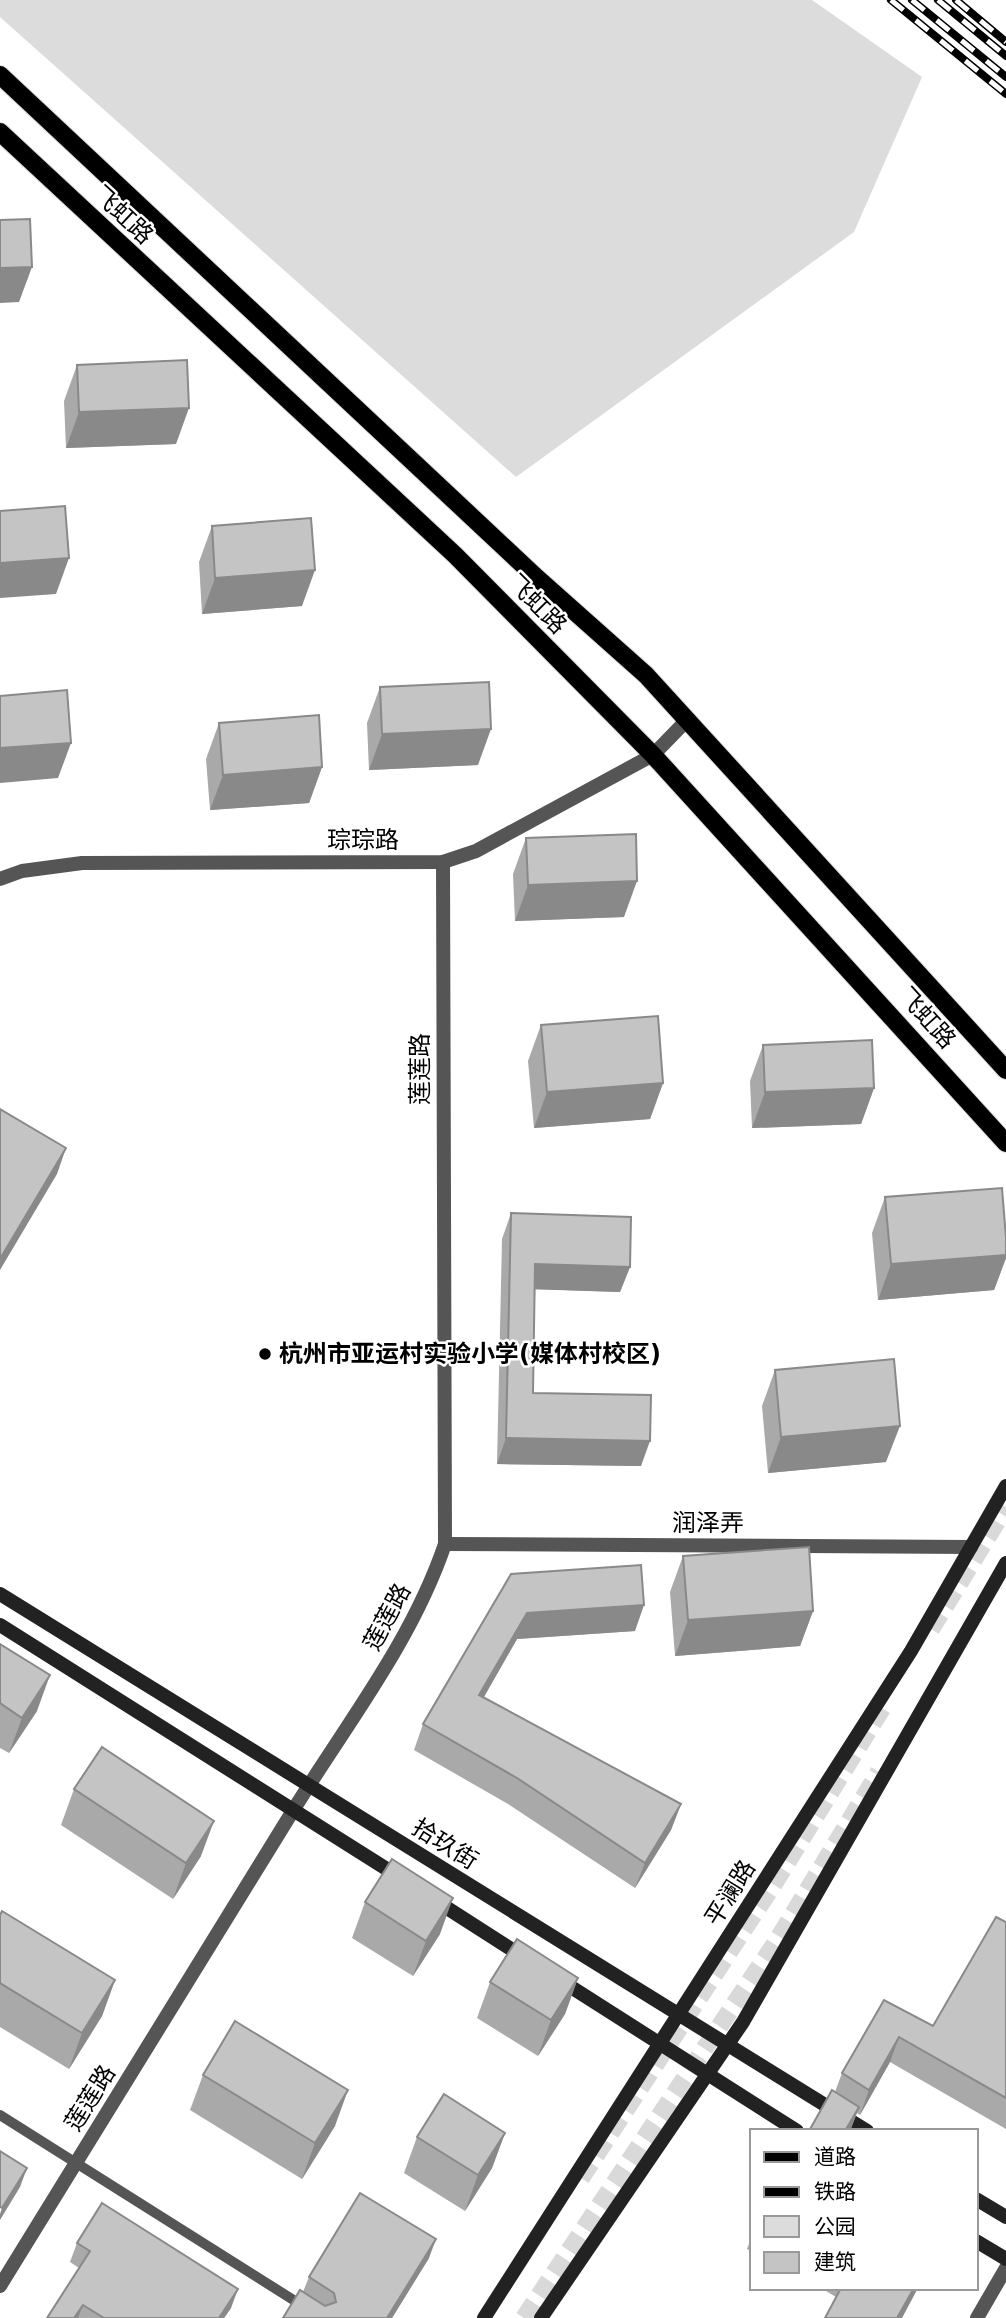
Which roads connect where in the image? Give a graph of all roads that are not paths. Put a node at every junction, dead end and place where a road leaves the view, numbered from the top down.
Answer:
1 (0, 75) edge
2 (0, 132) edge
3 (687, 720) junction
4 (653, 755) junction
5 (443, 862) junction
6 (0, 878) edge
7 (1006, 1070) edge
8 (1006, 1143) edge
9 (1006, 1486) edge
10 (445, 1544) junction
11 (971, 1547) junction
12 (1006, 1563) edge
13 (0, 1594) edge
14 (0, 1625) edge
15 (309, 1787) junction
16 (294, 1809) junction
17 (680, 2015) junction
18 (728, 2044) junction
19 (661, 2045) junction
20 (707, 2075) junction
21 (0, 2115) edge
22 (794, 2129) edge
23 (864, 2129) edge
24 (76, 2163) junction
25 (978, 2200) edge
26 (1006, 2217) edge
27 (978, 2242) edge
28 (1006, 2259) edge
29 (1006, 2268) edge
30 (0, 2286) edge
31 (322, 2318) edge
32 (484, 2318) edge
33 (541, 2318) edge
34 (976, 2318) edge

1 - 3 main road, 飞虹路
2 - 4 main road, 飞虹路
3 - 4 street, 琮琮路
3 - 7 main road, 飞虹路
4 - 5 street, 琮琮路
4 - 8 main road, 飞虹路
5 - 6 street, 琮琮路
5 - 10 street, 莲莲路
9 - 11 main road, 平澜路
10 - 11 street, 润泽弄
10 - 15 street, 莲莲路
11 - 17 main road, 平澜路
12 - 18 main road
13 - 15 main road, 拾玖街
14 - 16 main road
15 - 16 street, 莲莲路
15 - 17 main road, 拾玖街
16 - 19 main road
16 - 24 street, 莲莲路
17 - 18 main road, 拾玖街
17 - 19 main road, 平澜路
18 - 20 main road
18 - 23 main road, 拾玖街
19 - 20 main road
19 - 32 main road, 平澜路
20 - 22 main road
20 - 33 main road
21 - 24 street
24 - 30 street, 莲莲路
24 - 31 street
25 - 26 main road
27 - 28 main road
29 - 34 street

